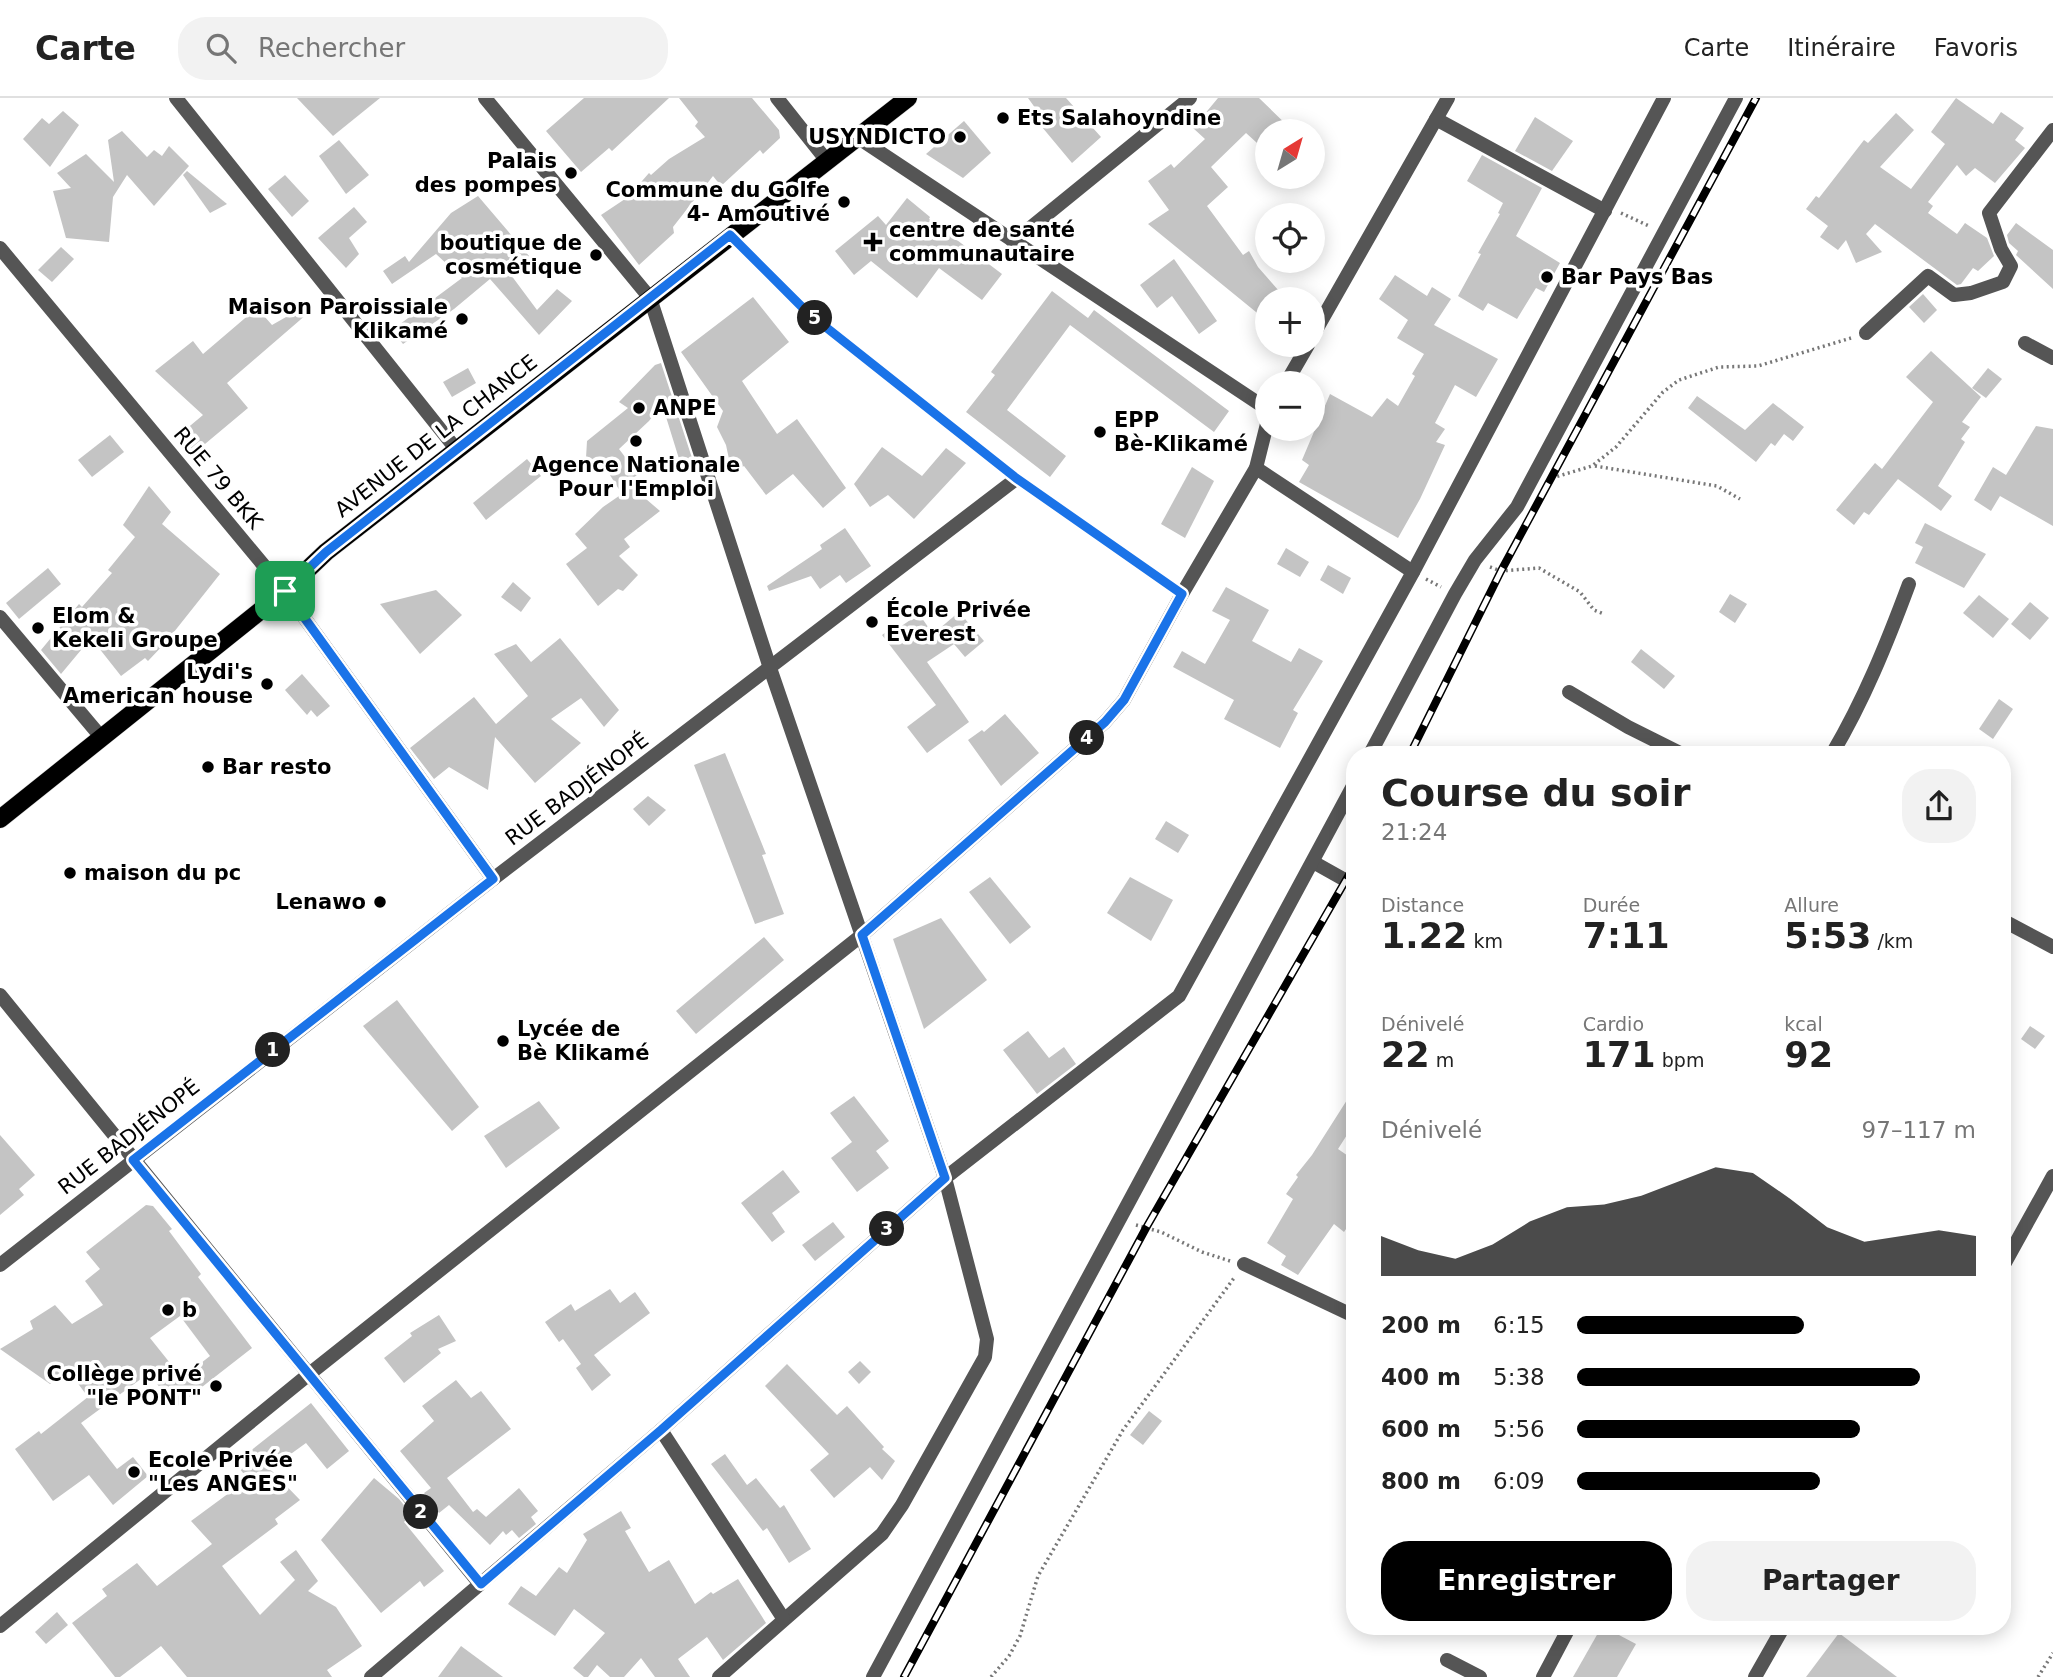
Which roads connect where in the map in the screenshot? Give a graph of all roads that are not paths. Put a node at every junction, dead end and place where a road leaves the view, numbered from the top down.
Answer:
1 (176, 98) edge
2 (485, 98) edge
3 (777, 98) edge
4 (908, 98) edge
5 (1190, 98) edge
6 (1448, 98) edge
7 (1664, 98) edge
8 (1736, 98) edge
9 (1436, 119) junction
10 (2053, 130) edge
11 (857, 137) junction
12 (827, 161) junction
13 (1605, 211) junction
14 (1013, 242) junction
15 (0, 248) edge
16 (650, 298) junction
17 (1325, 314) edge
18 (1866, 333) road end
19 (2025, 343) dead end
20 (2053, 358) edge
21 (1255, 401) edge
22 (1263, 441) edge
23 (456, 449) junction
24 (1256, 468) junction
25 (1016, 478) road end
26 (1413, 572) junction
27 (1909, 584) dead end
28 (285, 591) junction
29 (0, 617) edge
30 (770, 668) junction
31 (1569, 692) dead end
32 (101, 737) junction
33 (1374, 746) edge
34 (1666, 746) edge
35 (1837, 746) edge
36 (1346, 799) edge
37 (0, 819) edge
38 (1313, 862) junction
39 (493, 879) junction
40 (1346, 881) edge
41 (2011, 925) edge
42 (862, 935) junction
43 (2053, 947) edge
44 (0, 995) edge
45 (133, 1160) junction
46 (2053, 1175) edge
47 (945, 1178) junction
48 (2011, 1243) edge
49 (1244, 1264) road end
50 (0, 1265) edge
51 (1346, 1312) edge
52 (308, 1375) junction
53 (661, 1430) junction
54 (481, 1584) junction
55 (783, 1618) junction
56 (0, 1626) edge
57 (1565, 1635) edge
58 (1779, 1635) edge
59 (1447, 1660) dead end
60 (371, 1677) edge
61 (719, 1677) edge
62 (873, 1677) edge
63 (1480, 1677) edge
64 (1543, 1677) edge
65 (1755, 1677) edge

1 - 23 street
2 - 16 street
3 - 12 street
4 - 11 main road, AVENUE DE LA CHANCE
5 - 14 street
6 - 9 street
7 - 13 street
8 - 33 street
9 - 13 street
9 - 17 street
10 - 18 street
11 - 12 main road, AVENUE DE LA CHANCE
11 - 14 street
12 - 16 main road, AVENUE DE LA CHANCE
13 - 26 street
14 - 21 street
15 - 28 street, RUE 79 BKK
16 - 23 main road, AVENUE DE LA CHANCE
16 - 30 street
19 - 20 street
22 - 24 street
23 - 28 main road, AVENUE DE LA CHANCE
24 - 26 street
24 - 42 street
25 - 30 street, RUE BADJÉNOPÉ
26 - 47 street
27 - 35 street
28 - 32 main road, AVENUE DE LA CHANCE
28 - 39 street, RUE 79 BKK
29 - 32 street
30 - 39 street, RUE BADJÉNOPÉ
30 - 42 street
31 - 34 street
32 - 37 main road, AVENUE DE LA CHANCE
36 - 38 street
38 - 40 street
38 - 62 street
39 - 45 street, RUE BADJÉNOPÉ
41 - 43 street
42 - 47 street
42 - 52 street
44 - 45 street
45 - 50 street, RUE BADJÉNOPÉ
45 - 52 street
46 - 48 street
47 - 53 street
47 - 55 street
49 - 51 street
52 - 54 street
52 - 56 street
53 - 54 street
53 - 55 street
54 - 60 street
55 - 61 street
57 - 64 street
58 - 65 street
59 - 63 street

